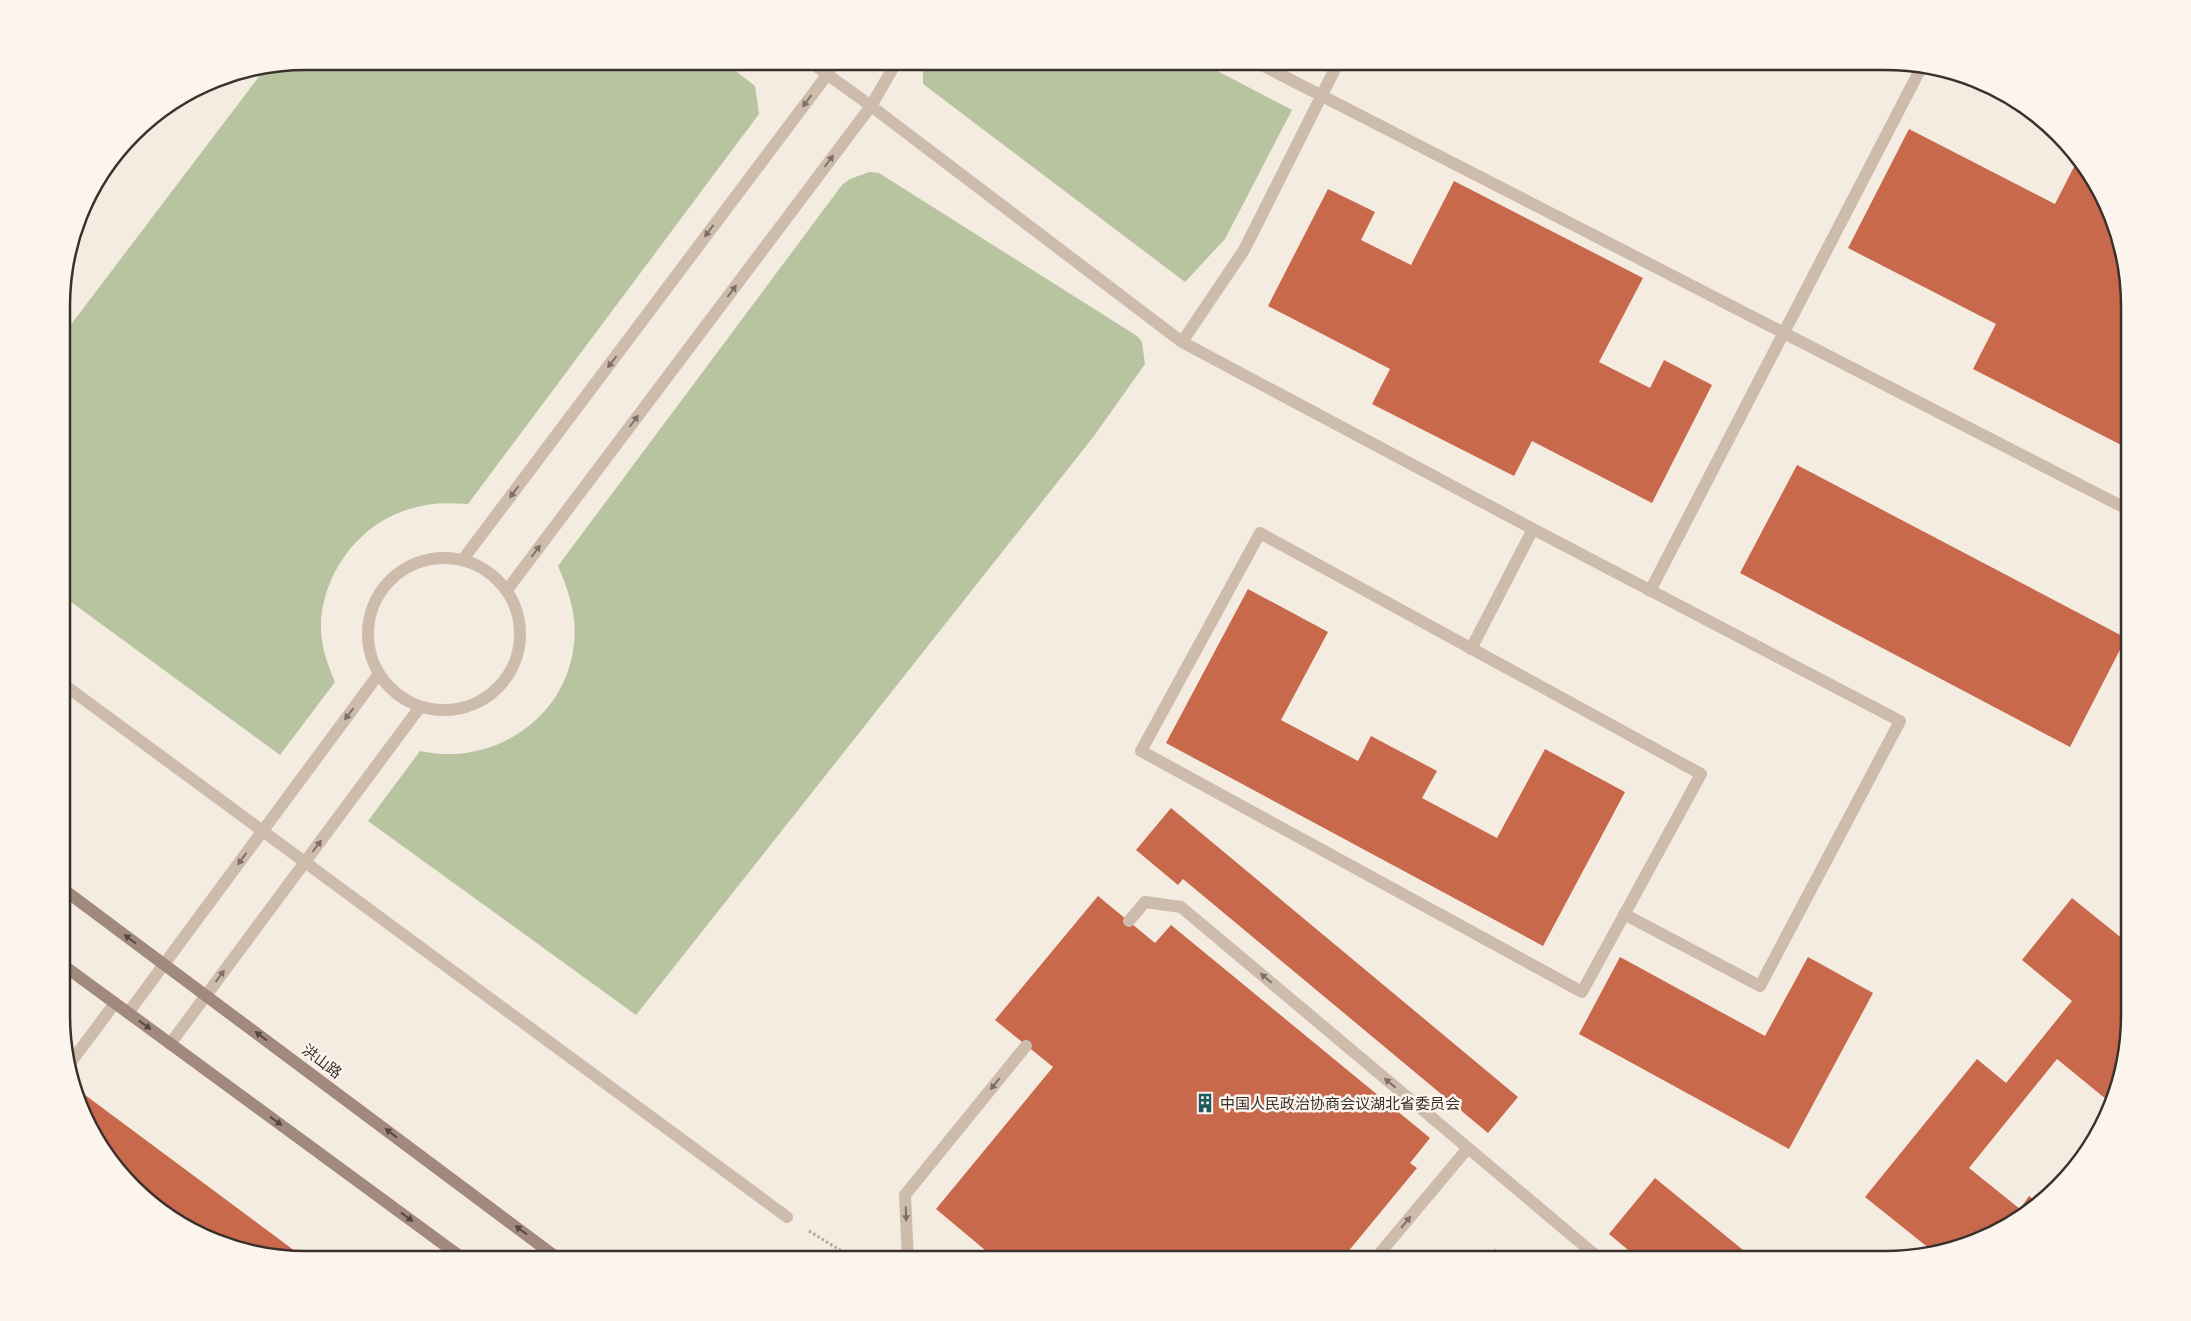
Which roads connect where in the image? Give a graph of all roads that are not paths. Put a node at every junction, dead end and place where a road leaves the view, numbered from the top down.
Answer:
1 (821, 70) edge
2 (830, 70) edge
3 (892, 70) edge
4 (1271, 70) edge
5 (1335, 70) edge
6 (1919, 73) edge
7 (827, 75) junction
8 (1322, 96) junction
9 (871, 106) junction
10 (1784, 333) junction
11 (1182, 342) junction
12 (2121, 506) edge
13 (1533, 529) junction
14 (464, 558) junction
15 (507, 590) junction
16 (1650, 591) junction
17 (1471, 649) junction
18 (378, 675) junction
19 (70, 689) edge
20 (420, 707) junction
21 (263, 831) junction
22 (305, 862) junction
23 (70, 894) edge
24 (1624, 914) junction
25 (1128, 922) dead end
26 (164, 965) junction
27 (70, 970) edge
28 (206, 995) junction
29 (115, 1003) junction
30 (128, 1013) junction
31 (170, 1044) junction
32 (1026, 1046) dead end
33 (74, 1058) edge
34 (1468, 1148) junction
35 (787, 1217) road end
36 (453, 1251) edge
37 (548, 1251) edge
38 (908, 1251) edge
39 (1382, 1251) edge
40 (1590, 1251) edge

1 - 7 lane
2 - 7 lane
3 - 9 lane
4 - 8 lane
5 - 8 lane
6 - 10 lane
7 - 9 lane
7 -> 14 lane
8 - 10 lane
8 - 11 lane
9 - 11 lane
15 -> 9 lane
10 - 12 lane
10 - 16 lane
11 - 13 lane
13 - 16 lane
13 - 17 lane
14 - 15 lane
14 - 18 lane
15 - 20 lane
16 - 24 lane
17 - 24 lane
17 - 24 lane
18 - 20 lane
18 -> 21 lane
19 - 21 lane
22 -> 20 lane
21 - 22 lane
21 -> 26 lane
28 -> 22 lane
22 - 35 lane
26 -> 23 main road, 洪山路
34 -> 25 lane
26 - 28 main road, 洪山路
26 - 30 lane
27 - 29 main road
28 - 31 lane
37 -> 28 main road, 洪山路
29 - 30 main road
29 - 33 lane
30 -> 31 main road
31 -> 36 main road
32 -> 38 lane
39 -> 34 lane
34 - 40 lane

